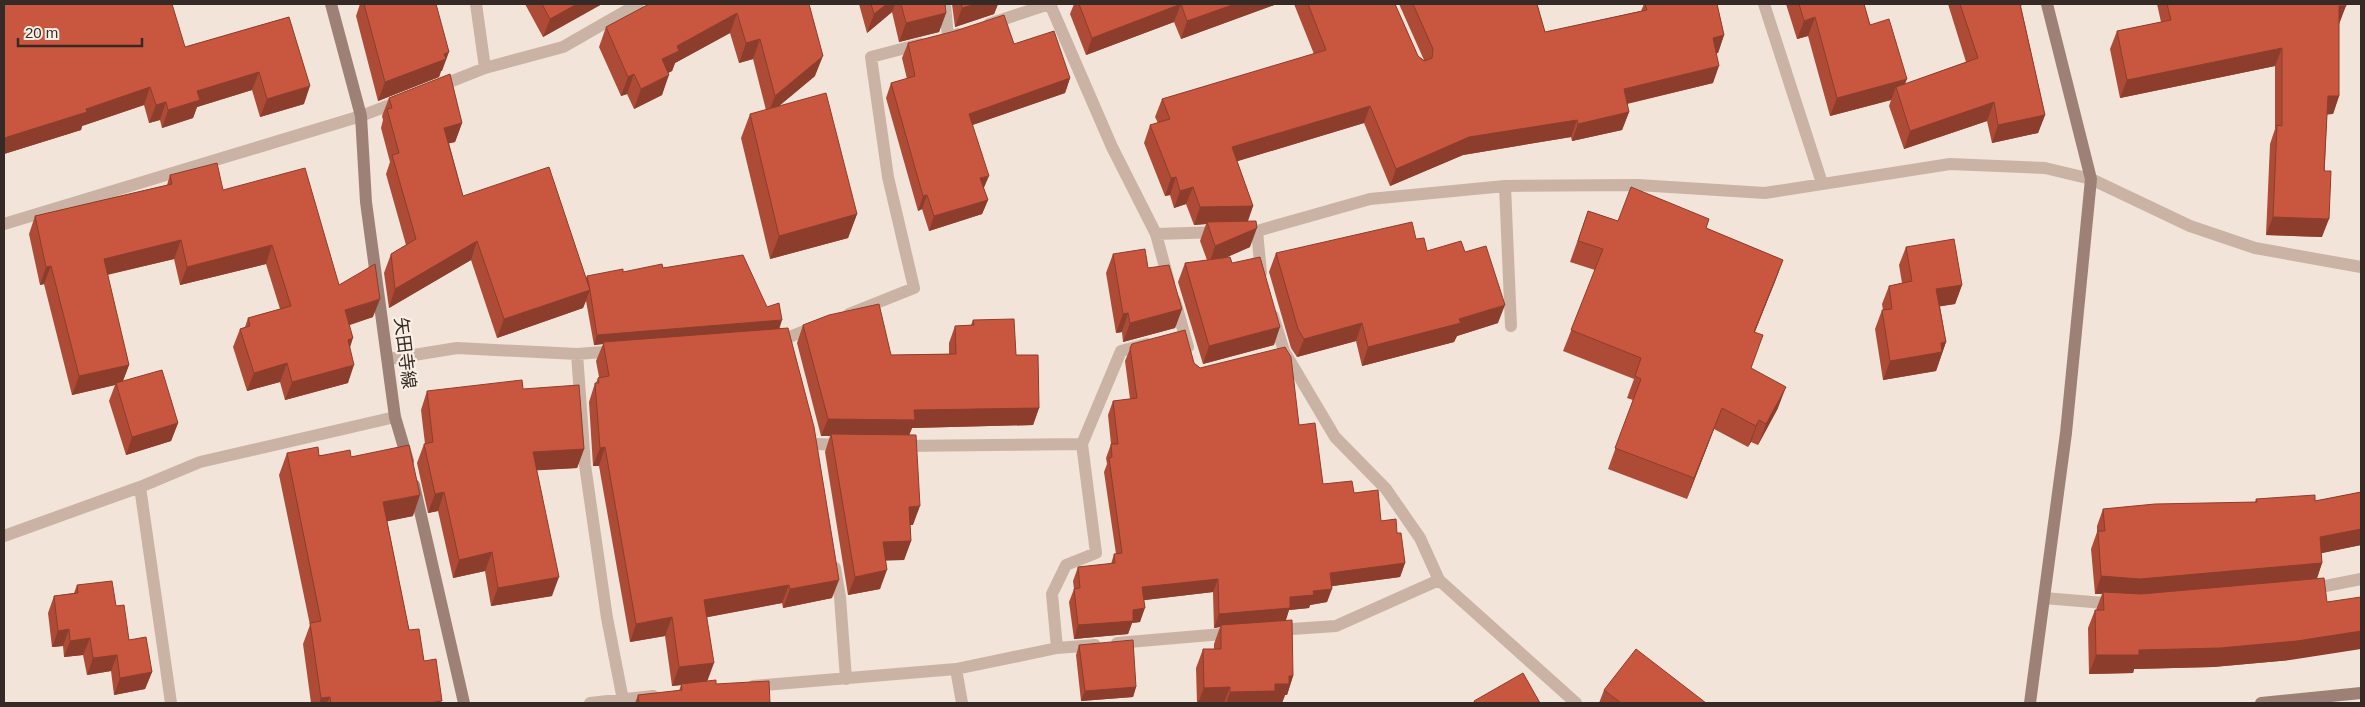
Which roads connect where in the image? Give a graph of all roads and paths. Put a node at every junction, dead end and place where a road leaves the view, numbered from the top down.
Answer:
1 (331, 4) edge
2 (476, 4) edge
3 (638, 4) edge
4 (945, 4) edge
5 (1049, 4) edge
6 (1764, 4) edge
7 (2047, 4) edge
8 (938, 40) junction
9 (485, 68) junction
10 (361, 116) junction
11 (2091, 179) junction
12 (1822, 183) junction
13 (1505, 186) junction
14 (4, 224) edge
15 (1257, 231) junction
16 (1156, 234) junction
17 (2361, 267) edge
18 (1265, 288) edge
19 (1270, 306) edge
20 (1511, 326) dead end
21 (758, 340) edge
22 (1157, 341) edge
23 (634, 350) edge
24 (577, 354) junction
25 (1192, 358) edge
26 (389, 359) junction
27 (395, 417) junction
28 (814, 444) edge
29 (1082, 444) junction
30 (859, 445) edge
31 (886, 446) edge
32 (140, 487) junction
33 (4, 536) edge
34 (834, 559) edge
35 (2361, 579) edge
36 (1439, 580) junction
37 (2298, 590) edge
38 (2044, 598) junction
39 (2125, 605) edge
40 (1268, 631) edge
41 (1248, 632) edge
42 (1057, 648) junction
43 (956, 669) junction
44 (846, 679) junction
45 (738, 687) edge
46 (2361, 693) edge
47 (661, 696) edge
48 (623, 700) junction
49 (171, 703) edge
50 (464, 703) edge
51 (590, 703) edge
52 (962, 703) edge
53 (1576, 703) edge
54 (2030, 703) edge
55 (2261, 703) edge

1 - 10 street, 矢田寺線
2 - 9 street
3 - 9 street
4 - 8 street
5 - 8 street
5 - 16 street
6 - 12 street
7 - 11 street
8 - 21 street
9 - 10 street
10 - 14 street
10 - 26 street, 矢田寺線
11 - 12 street
11 - 17 street
11 - 38 street
12 - 13 street
13 - 15 street
13 - 20 street
15 - 16 street
15 - 18 street
16 - 25 street
19 - 36 street
22 - 29 street
23 - 24 street
24 - 26 street
24 - 48 street
26 - 27 street, 矢田寺線
27 - 32 street
27 - 50 street, 矢田寺線
28 - 30 street
29 - 31 street
29 - 42 street
32 - 33 street
32 - 49 street
34 - 44 street
35 - 37 street
36 - 40 street
36 - 53 street
38 - 39 street
38 - 54 street
41 - 42 street
42 - 43 street
43 - 44 street
43 - 52 street
44 - 45 street
46 - 55 street
47 - 48 street
48 - 51 street

